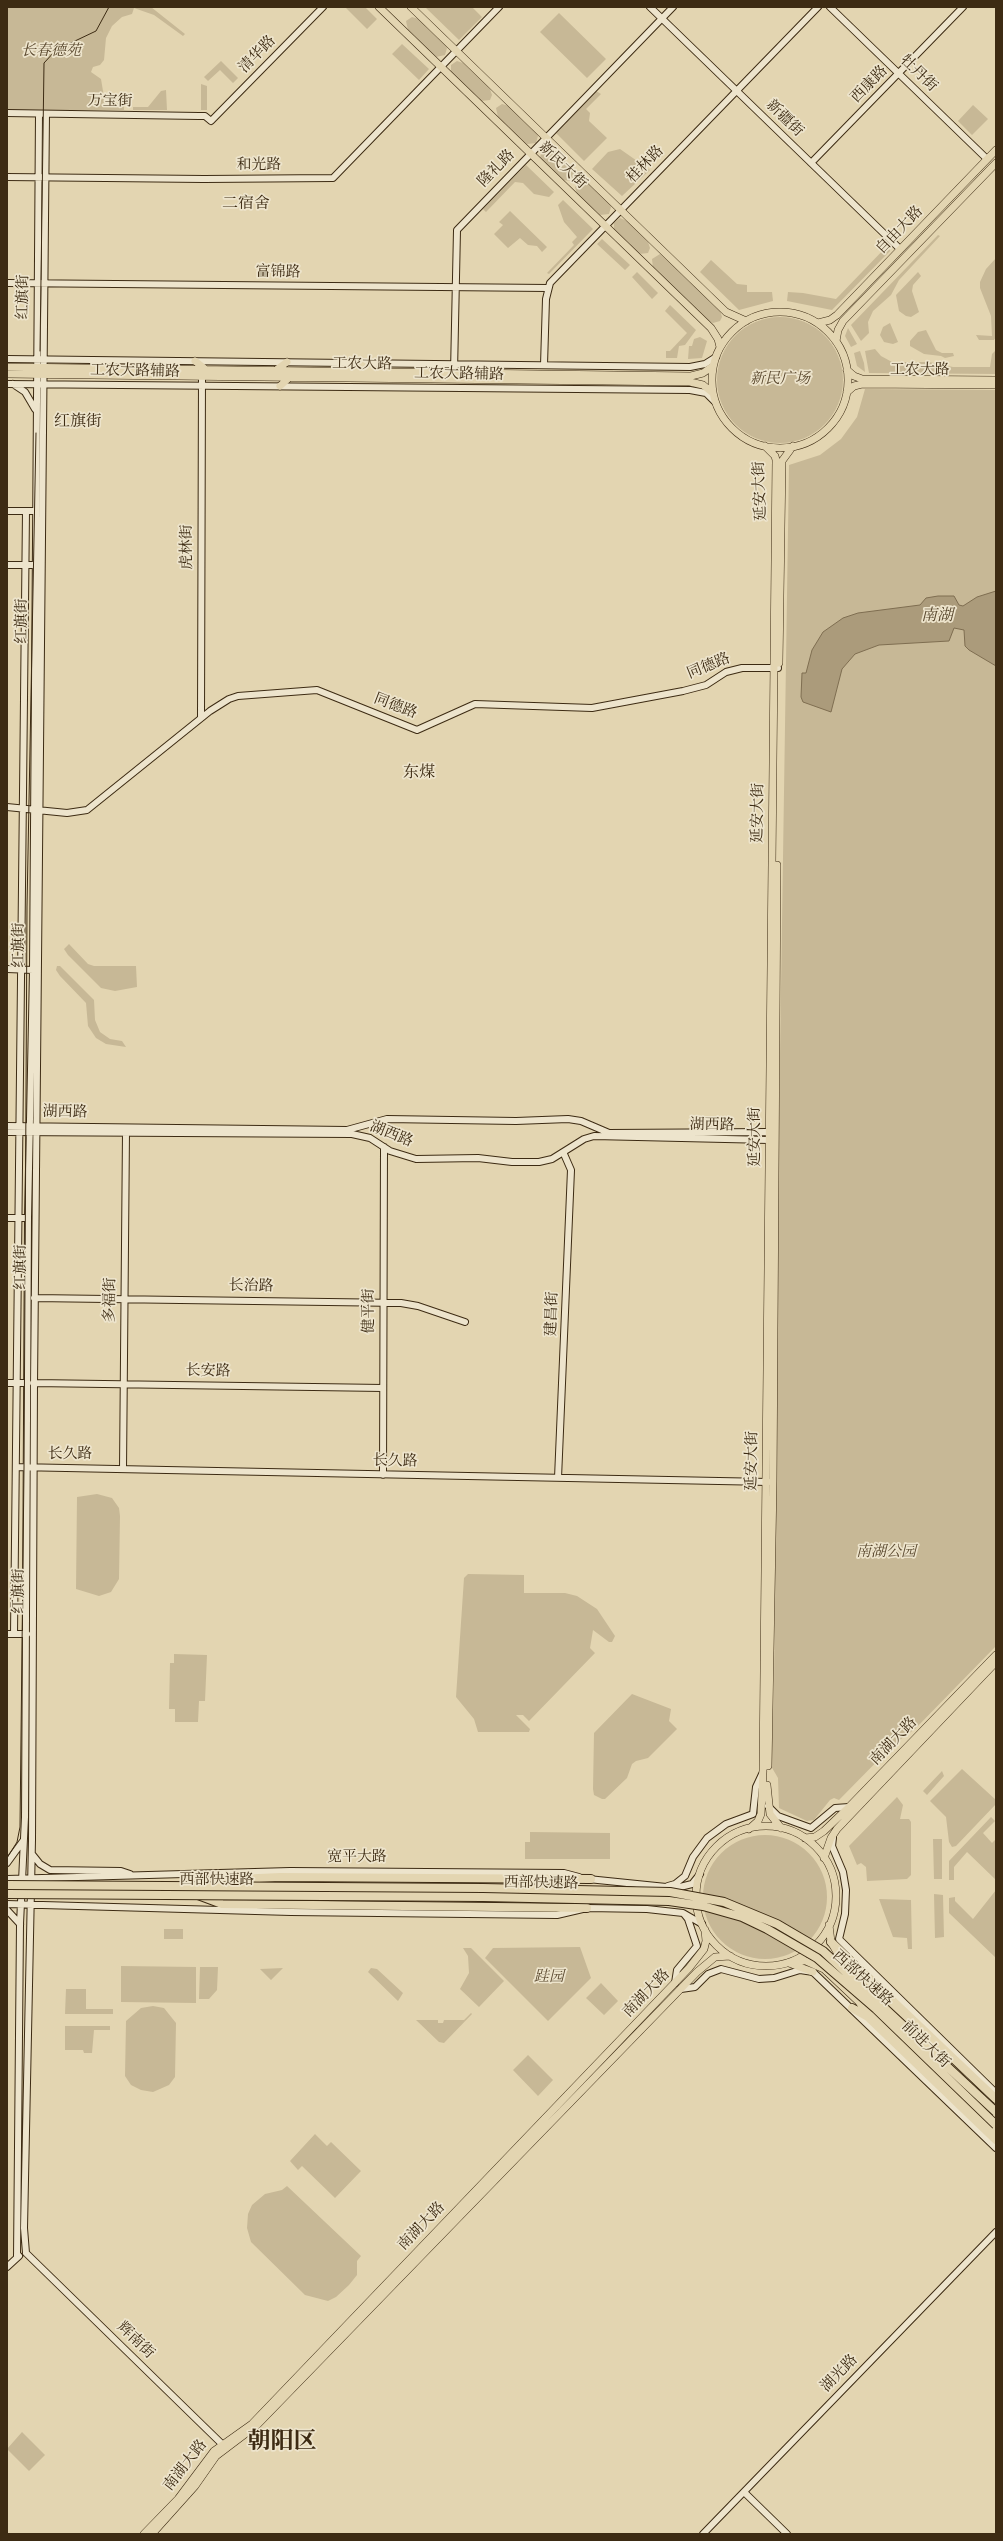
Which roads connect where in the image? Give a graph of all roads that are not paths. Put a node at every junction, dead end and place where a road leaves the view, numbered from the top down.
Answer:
1 (323, 7) edge
2 (379, 7) edge
3 (411, 7) edge
4 (499, 7) edge
5 (650, 7) edge
6 (673, 7) edge
7 (818, 7) edge
8 (830, 7) edge
9 (963, 7) edge
10 (662, 18) junction
11 (457, 51) junction
12 (441, 67) junction
13 (899, 73) junction
14 (737, 91) junction
15 (7, 113) edge
16 (39, 114) junction
17 (46, 114) junction
18 (211, 121) joint
19 (546, 138) junction
20 (996, 150) edge
21 (530, 153) junction
22 (988, 159) junction
23 (811, 163) junction
24 (996, 163) edge
25 (7, 177) edge
26 (39, 177) junction
27 (46, 177) junction
28 (620, 210) junction
29 (605, 226) junction
30 (900, 249) junction
31 (7, 283) edge
32 (37, 283) junction
33 (45, 283) junction
34 (455, 288) junction
35 (548, 288) junction
36 (746, 321) junction
37 (818, 323) junction
38 (836, 341) junction
39 (720, 347) junction
40 (716, 356) junction
41 (7, 359) edge
42 (195, 361) junction
43 (287, 362) junction
44 (358, 363) junction
45 (454, 364) junction
46 (544, 365) junction
47 (713, 366) junction
48 (7, 367) edge
49 (40, 367) junction
50 (205, 369) junction
51 (276, 370) junction
52 (847, 370) junction
53 (371, 371) junction
54 (454, 372) junction
55 (7, 374) edge
56 (202, 376) junction
57 (290, 377) junction
58 (996, 380) edge
59 (10, 384) edge
60 (36, 384) junction
61 (43, 384) junction
62 (202, 385) junction
63 (996, 385) edge
64 (280, 386) junction
65 (847, 392) junction
66 (713, 393) junction
67 (715, 402) junction
68 (36, 411) junction
69 (765, 446) junction
70 (793, 446) junction
71 (7, 511) edge
72 (26, 511) junction
73 (36, 511) junction
74 (7, 565) edge
75 (25, 565) junction
76 (36, 566) junction
77 (776, 668) junction
78 (201, 718) junction
79 (7, 807) edge
80 (22, 810) junction
81 (33, 810) junction
82 (40, 811) junction
83 (7, 969) edge
84 (20, 970) junction
85 (32, 970) junction
86 (7, 1126) edge
87 (19, 1129) junction
88 (33, 1129) junction
89 (7, 1132) edge
90 (126, 1132) junction
91 (771, 1136) junction
92 (384, 1147) junction
93 (564, 1154) junction
94 (7, 1218) edge
95 (18, 1218) junction
96 (28, 1218) junction
97 (34, 1298) junction
98 (124, 1299) junction
99 (383, 1302) junction
100 (465, 1322) dead end
101 (7, 1383) edge
102 (17, 1383) junction
103 (31, 1383) junction
104 (123, 1383) junction
105 (383, 1388) junction
106 (16, 1467) junction
107 (31, 1468) junction
108 (123, 1469) junction
109 (383, 1475) junction
110 (558, 1478) junction
111 (769, 1482) junction
112 (10, 1634) edge
113 (27, 1634) junction
114 (996, 1654) edge
115 (996, 1662) edge
116 (763, 1772) junction
117 (767, 1803) junction
118 (849, 1807) junction
119 (749, 1828) junction
120 (781, 1828) junction
121 (834, 1833) junction
122 (24, 1838) junction
123 (805, 1838) junction
124 (32, 1854) junction
125 (824, 1858) junction
126 (7, 1863) edge
127 (700, 1874) junction
128 (138, 1876) junction
129 (7, 1879) edge
130 (22, 1880) junction
131 (31, 1880) junction
132 (591, 1880) junction
133 (7, 1885) edge
134 (198, 1886) junction
135 (663, 1887) junction
136 (7, 1894) edge
137 (198, 1895) junction
138 (7, 1904) edge
139 (21, 1905) junction
140 (30, 1906) junction
141 (587, 1908) junction
142 (7, 1910) edge
143 (683, 1913) junction
144 (20, 1924) junction
145 (829, 1925) junction
146 (703, 1927) junction
147 (831, 1942) junction
148 (730, 1956) junction
149 (790, 1962) junction
150 (816, 1974) junction
151 (675, 1983) junction
152 (681, 1989) junction
153 (860, 2002) junction
154 (852, 2008) junction
155 (868, 2017) junction
156 (996, 2093) edge
157 (996, 2099) edge
158 (996, 2108) edge
159 (996, 2112) edge
160 (996, 2126) edge
161 (996, 2131) edge
162 (996, 2140) edge
163 (996, 2148) edge
164 (996, 2232) edge
165 (26, 2253) junction
166 (17, 2256) junction
167 (7, 2267) edge
168 (223, 2445) junction
169 (744, 2492) junction
170 (144, 2534) edge
171 (152, 2534) edge
172 (703, 2534) edge
173 (787, 2534) edge

1 - 18 street, 清华路
2 - 12 main road, 新民大街
3 - 11 main road, 新民大街
4 - 11 street, 和光路
5 - 10 street, 新疆街
6 - 10 street, 隆礼路
7 - 14 street, 桂林路
8 - 13 street, 牡丹街
9 - 13 street, 西康路
10 - 14 street, 新疆街
10 - 19 street, 隆礼路
11 - 12 street, 和光路
11 - 19 main road, 新民大街
12 - 21 main road, 新民大街
12 - 27 street, 和光路
13 - 22 street, 牡丹街
13 - 23 street, 西康路
14 - 23 street, 新疆街
14 - 28 street, 桂林路
15 - 16 street, 万宝街
16 - 17 street, 万宝街
16 - 26 street, 红旗街
17 - 18 street, 万宝街
17 - 27 street, 红旗街
19 - 21 street, 隆礼路
19 - 28 main road, 新民大街
20 - 22 main road, 自由大路
21 - 29 main road, 新民大街
21 - 34 street, 隆礼路
22 - 30 main road, 自由大路
23 - 30 street, 新疆街
24 - 38 main road, 自由大路
25 - 26 street, 和光路
26 - 27 street, 和光路
26 - 32 street, 红旗街
27 - 33 street, 红旗街
28 - 29 street, 桂林路
28 - 36 main road, 新民大街
29 - 35 street, 桂林路
29 - 39 main road, 新民大街
30 - 37 main road, 自由大路
31 - 32 street, 富锦路
32 - 33 street, 富锦路
32 - 49 street, 红旗街
33 - 34 street, 富锦路
33 - 49 street, 红旗街
34 - 35 street, 富锦路
34 - 45 street, 隆礼路
35 - 46 street
36 - 37 main road
36 - 39 main road
37 - 38 main road
38 - 52 main road
39 - 40 main road
40 - 46 street, 工农大路辅路
40 - 47 main road
41 - 49 street, 工农大路辅路
42 - 43 street, 工农大路辅路
42 - 49 street, 工农大路辅路
42 - 50 main road
43 - 44 street, 工农大路辅路
43 - 51 main road
44 - 45 street, 工农大路辅路
44 - 53 main road
45 - 46 street, 工农大路辅路
45 - 54 street, 隆礼路
47 - 54 main road, 工农大路
47 - 66 main road
48 - 49 main road, 工农大路
49 - 50 main road, 工农大路
49 - 55 main road, 工农大路
49 - 56 main road, 工农大路
49 - 60 street, 红旗街
49 - 61 street, 红旗街
50 - 51 main road, 工农大路
51 - 53 main road, 工农大路
52 - 58 main road, 工农大路
52 - 65 main road
53 - 54 main road, 工农大路
56 - 57 main road, 工农大路
56 - 62 street, 虎林街
57 - 64 main road
57 - 66 main road, 工农大路
59 - 60 street, 工农大路辅路
59 - 68 street
60 - 61 street, 工农大路辅路
60 - 68 street, 红旗街
61 - 62 street, 工农大路辅路
61 - 82 street, 红旗街
62 - 64 street, 工农大路辅路
62 - 78 street, 虎林街
63 - 65 main road, 工农大路
64 - 67 street, 工农大路辅路
65 - 70 main road
66 - 67 main road
67 - 69 main road
68 - 73 street, 红旗街
69 - 70 main road
69 - 77 main road, 延安大街
70 - 77 main road, 延安大街
71 - 72 street
72 - 73 street
72 - 75 street
73 - 76 street, 红旗街
74 - 75 street
75 - 76 street
75 - 80 street
76 - 81 street, 红旗街
77 - 78 street, 同德路
77 - 91 main road, 延安大街
78 - 82 street, 同德路
79 - 80 street, 同德路
80 - 81 street, 同德路
80 - 84 street
81 - 82 street, 同德路
81 - 85 street, 红旗街
82 - 88 street, 红旗街
83 - 84 street
84 - 85 street
84 - 87 street
85 - 88 street, 红旗街
86 - 87 street, 湖西路
87 - 88 street, 湖西路
87 - 89 street, 湖西路
87 - 95 street
88 - 90 street, 湖西路
88 - 91 street, 湖西路
88 - 96 street, 红旗街
88 - 97 street, 红旗街
90 - 92 street, 湖西路
90 - 98 street, 多福街
91 - 93 street, 湖西路
91 - 111 main road, 延安大街
92 - 93 street, 湖西路
92 - 99 street, 健平街
93 - 110 street, 建昌街
94 - 95 street
95 - 96 street
95 - 102 street
96 - 103 street, 红旗街
97 - 98 street, 长治路
97 - 103 street, 红旗街
98 - 99 street, 长治路
98 - 104 street, 多福街
99 - 100 street, 长治路
99 - 105 street, 健平街
101 - 102 street, 长安路
102 - 103 street, 长安路
102 - 106 street
103 - 104 street, 长安路
103 - 107 street, 红旗街
104 - 105 street, 长安路
104 - 108 street, 多福街
105 - 109 street, 健平街
106 - 107 street, 长久路
106 - 112 street
107 - 108 street, 长久路
107 - 113 street, 红旗街
107 - 124 street, 红旗街
108 - 109 street, 长久路
109 - 110 street, 长久路
110 - 111 street, 长久路
111 - 116 main road, 延安大街
111 - 117 main road, 延安大街
112 - 113 street
113 - 122 street, 红旗街
114 - 118 main road, 南湖大路
115 - 121 main road, 南湖大路
116 - 119 main road, 延安大街
116 - 135 street
117 - 118 street
117 - 120 main road, 延安大街
118 - 123 main road, 南湖大路
119 - 120 main road
119 - 127 main road
120 - 123 main road
121 - 125 main road, 南湖大路
121 - 156 street, 前进大街
122 - 126 street
122 - 130 street, 红旗街
123 - 125 main road
124 - 128 street
124 - 131 street, 红旗街
125 - 145 main road
127 - 135 street, 宽平大路
127 - 146 main road
128 - 131 street, 宽平大路
128 - 132 street, 宽平大路
129 - 130 street, 宽平大路
130 - 131 street, 宽平大路
130 - 139 street, 红旗街
131 - 140 street, 红旗街
132 - 134 highway, bridge
132 - 135 street, 宽平大路
133 - 134 highway, 西部快速路, bridge
134 - 159 highway, 西部快速路, bridge
136 - 137 highway, 西部快速路, bridge
137 - 141 highway
137 - 160 highway, 西部快速路, bridge
138 - 139 street
139 - 140 street
139 - 144 street, 红旗街
140 - 141 street
140 - 165 street, 红旗街
141 - 143 street
142 - 144 street
143 - 146 street
143 - 151 street
144 - 166 street, 红旗街
145 - 147 main road, 前进大街
145 - 149 main road
146 - 148 main road
146 - 151 main road, 南湖大路
147 - 157 highway
147 - 158 main road, 前进大街
148 - 149 main road
148 - 152 main road, 南湖大路
149 - 150 main road
149 - 153 main road, 前进大街
150 - 152 street
150 - 154 street, 前进大街
151 - 168 main road, 南湖大路
152 - 168 main road, 南湖大路
153 - 155 highway
153 - 161 main road, 前进大街
154 - 155 highway
154 - 163 street, 前进大街
155 - 162 highway
164 - 169 street, 湖光路
165 - 166 street
165 - 168 street, 辉南街
166 - 167 street
168 - 170 main road, 南湖大路
168 - 171 main road, 南湖大路
169 - 172 street, 湖光路
169 - 173 street

